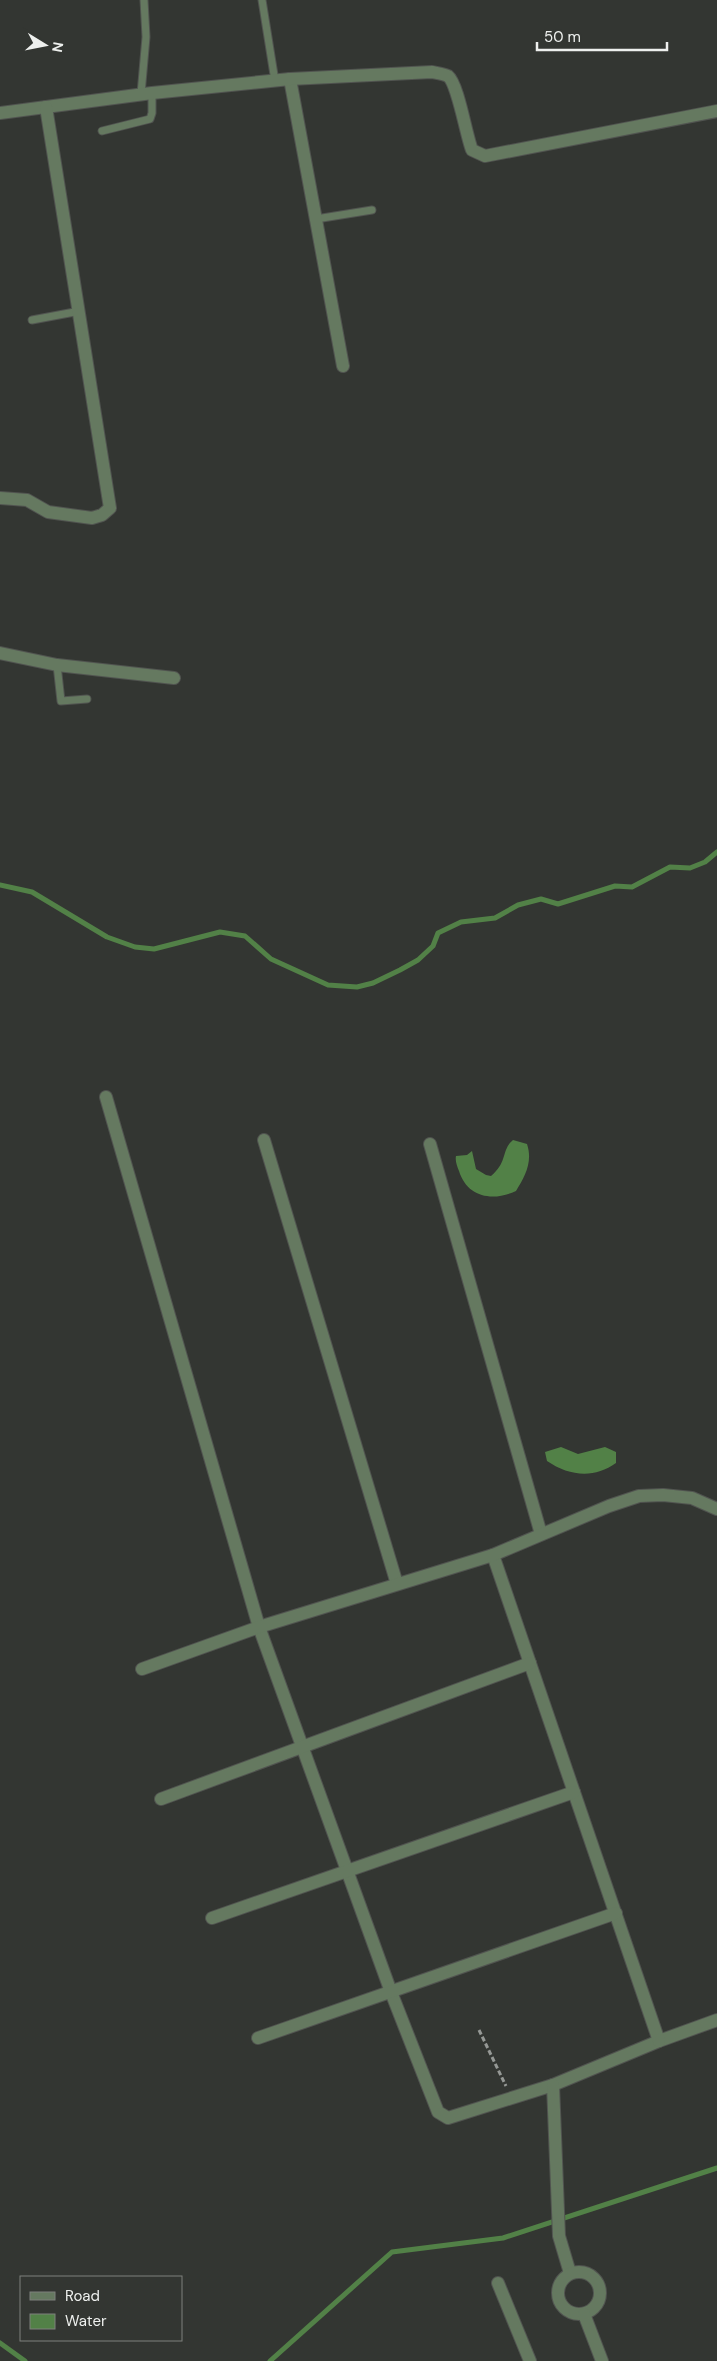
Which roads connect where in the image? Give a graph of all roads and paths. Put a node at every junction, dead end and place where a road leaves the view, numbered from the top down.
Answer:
1 (144, 0) edge
2 (262, 0) edge
3 (290, 79) junction
4 (275, 81) junction
5 (147, 93) junction
6 (46, 107) junction
7 (717, 111) edge
8 (0, 113) edge
9 (102, 131) dead end
10 (372, 210) dead end
11 (316, 219) junction
12 (80, 311) junction
13 (32, 320) dead end
14 (343, 366) dead end
15 (0, 498) edge
16 (0, 653) edge
17 (57, 666) junction
18 (174, 678) dead end
19 (88, 699) dead end
20 (106, 1097) dead end
21 (264, 1140) dead end
22 (430, 1144) dead end
23 (717, 1509) edge
24 (542, 1534) junction
25 (493, 1554) junction
26 (397, 1584) junction
27 (259, 1627) junction
28 (530, 1663) junction
29 (142, 1669) dead end
30 (303, 1748) junction
31 (574, 1792) junction
32 (161, 1800) dead end
33 (347, 1871) junction
34 (616, 1913) junction
35 (212, 1918) dead end
36 (391, 1992) junction
37 (717, 2020) edge
38 (479, 2030) dead end
39 (258, 2038) dead end
40 (659, 2041) junction
41 (553, 2085) junction
42 (512, 2098) junction
43 (570, 2273) junction
44 (498, 2284) dead end
45 (584, 2314) junction
46 (530, 2361) edge
47 (602, 2361) edge

1 - 5 lane
2 - 4 lane
3 - 4 street
3 - 7 street
3 - 11 street
4 - 5 street
5 - 6 street
5 - 9 lane
6 - 8 street
6 - 12 street
10 - 11 lane
11 - 14 street
12 - 13 lane
12 - 15 street
16 - 17 street
17 - 18 street
17 - 19 lane
20 - 27 street
21 - 26 street
22 - 24 street
23 - 24 street
24 - 25 street
25 - 26 street
25 - 28 street
26 - 27 street
27 - 29 street
27 - 30 street
28 - 30 street
28 - 31 street
30 - 32 street
30 - 33 street
31 - 33 street
31 - 34 street
33 - 35 street
33 - 36 street
34 - 36 street
34 - 40 street
36 - 39 street
36 - 42 street
37 - 40 street
38 - 42 path
40 - 41 street
41 - 42 street
41 - 43 street
43 - 45 street
43 - 45 street
44 - 46 street
45 - 47 street

